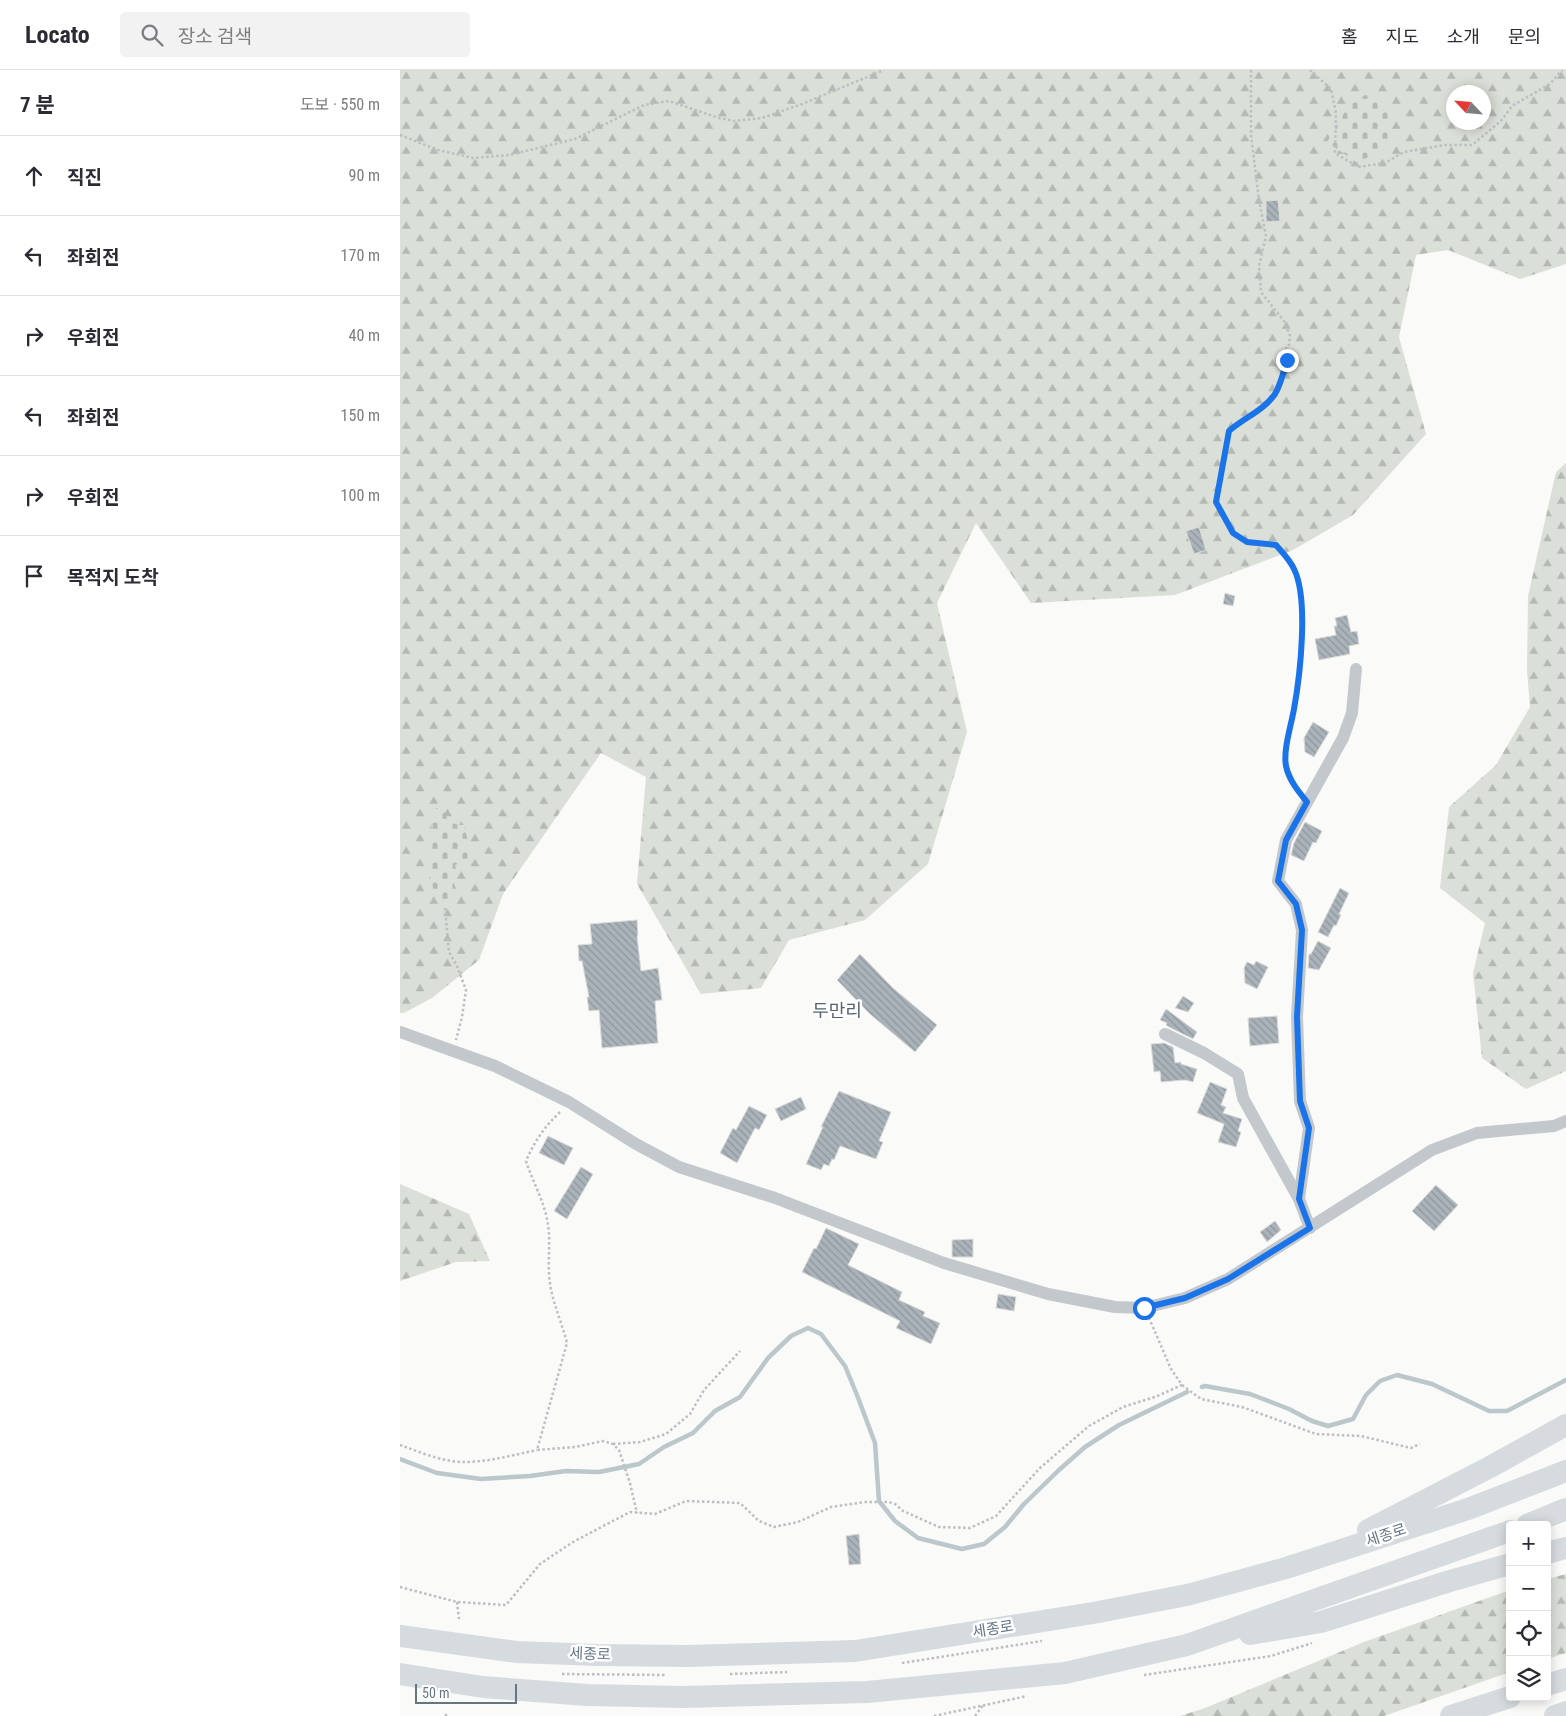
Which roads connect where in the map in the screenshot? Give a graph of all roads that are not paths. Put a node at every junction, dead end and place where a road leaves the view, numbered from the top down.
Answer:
1 (1356, 669) dead end
2 (400, 1032) edge
3 (1165, 1034) dead end
4 (1566, 1121) edge
5 (1299, 1199) junction
6 (1310, 1228) junction
7 (1566, 1425) edge
8 (1566, 1471) edge
9 (1566, 1509) edge
10 (1537, 1521) edge
11 (1506, 1533) edge
12 (1566, 1548) edge
13 (1551, 1552) edge
14 (1506, 1565) edge
15 (1286, 1568) junction
16 (400, 1636) edge
17 (1187, 1645) junction
18 (400, 1674) edge
19 (1566, 1679) edge
20 (1551, 1684) edge
21 (1506, 1698) edge
22 (1566, 1712) edge
23 (1450, 1716) edge
24 (1555, 1716) edge

1 - 5 street
2 - 6 street
3 - 5 street
4 - 6 street
5 - 6 street
7 - 15 highway
8 - 15 highway, 세종로
9 - 10 highway
11 - 17 highway
12 - 13 highway
14 - 17 highway
15 - 16 highway, 세종로
17 - 18 highway
19 - 20 highway
21 - 23 highway
22 - 24 highway

